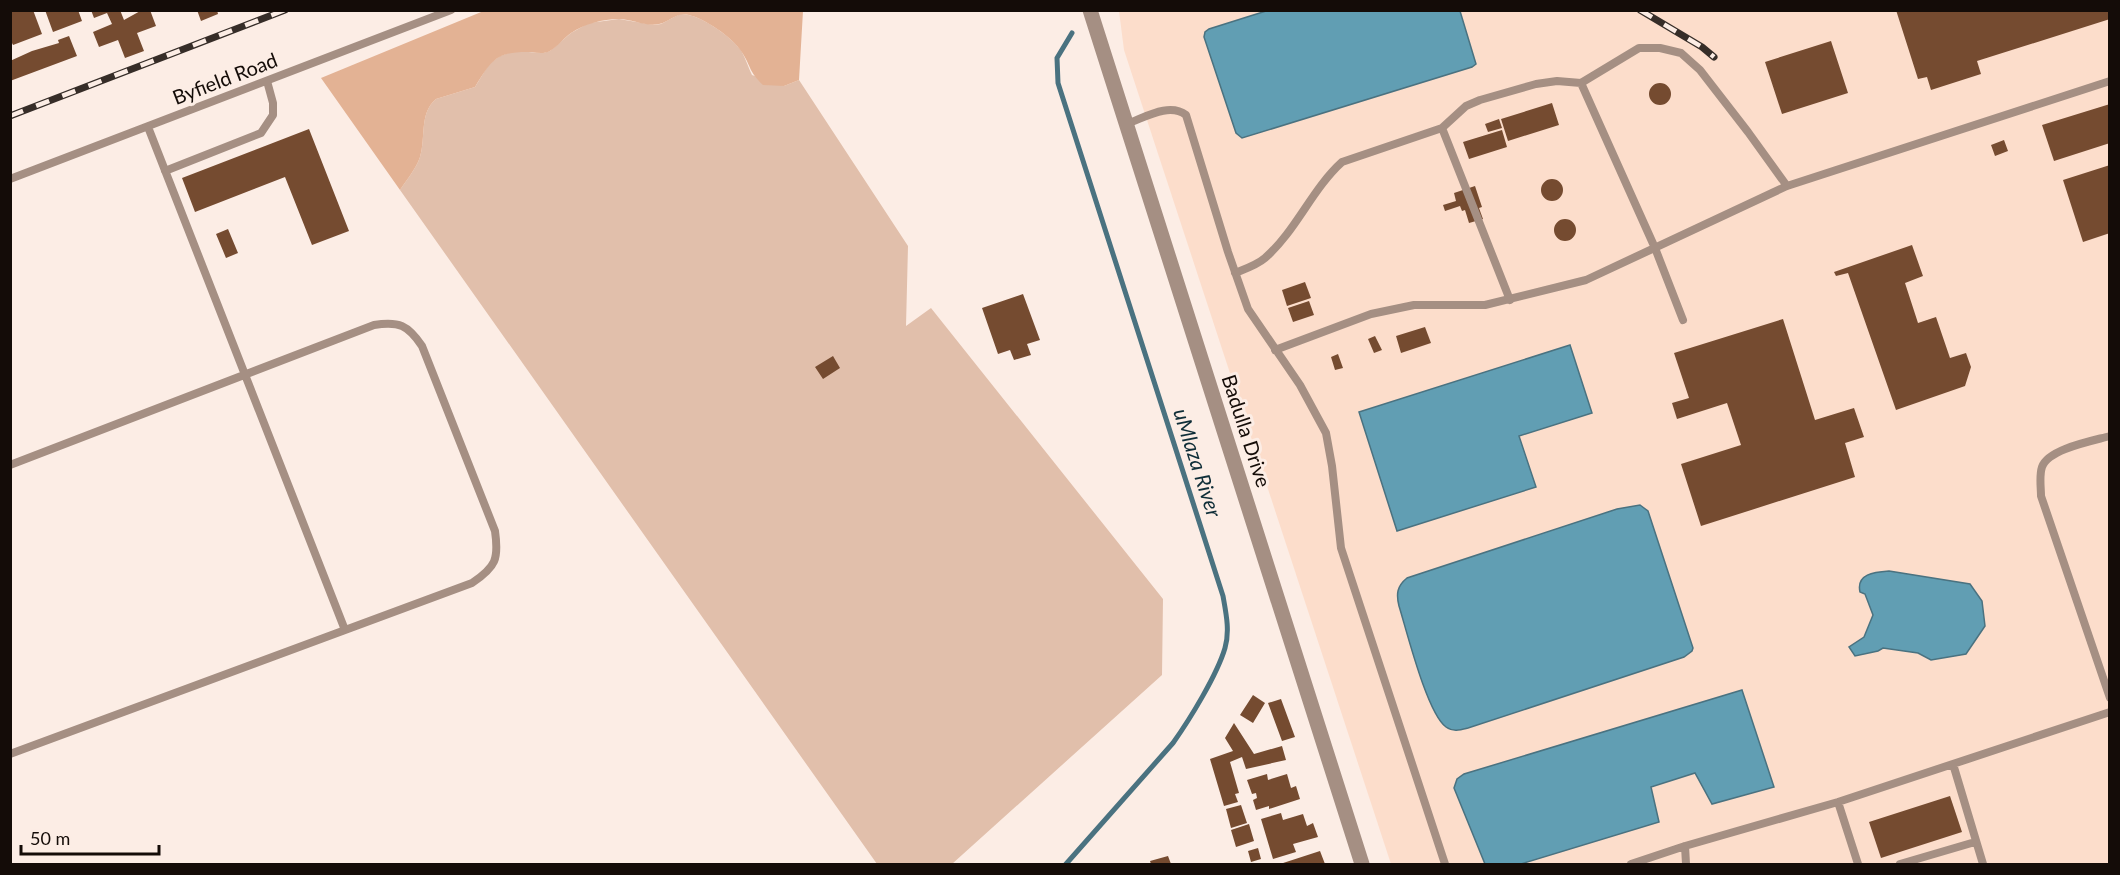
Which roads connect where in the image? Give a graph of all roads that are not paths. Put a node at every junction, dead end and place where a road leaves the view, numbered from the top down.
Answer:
1 (451, 10) edge
2 (1090, 10) edge
3 (267, 81) junction
4 (2109, 81) edge
5 (1581, 84) junction
6 (1126, 124) junction
7 (148, 127) junction
8 (1442, 128) junction
9 (165, 171) junction
10 (10, 179) edge
11 (1787, 186) junction
12 (1654, 248) junction
13 (1235, 273) junction
14 (1510, 300) junction
15 (1683, 320) dead end
16 (1275, 350) junction
17 (244, 374) junction
18 (2109, 436) edge
19 (10, 465) edge
20 (345, 630) junction
21 (2109, 698) edge
22 (2109, 712) edge
23 (10, 754) edge
24 (1953, 764) junction
25 (1838, 802) junction
26 (1975, 842) junction
27 (1685, 846) junction
28 (1362, 864) edge
29 (1445, 864) edge
30 (1631, 864) edge
31 (1686, 864) edge
32 (1858, 864) edge
33 (1900, 864) edge
34 (1983, 864) edge

1 - 3 lane, Byfield Road
2 - 6 street, Badulla Drive
3 - 7 lane, Byfield Road
3 - 9 lane
4 - 11 lane
5 - 8 lane
5 - 11 lane
5 - 12 lane
6 - 13 lane
6 - 28 street, Badulla Drive
7 - 9 lane
7 - 10 lane, Byfield Road
8 - 13 lane
8 - 14 lane
9 - 17 lane
11 - 12 lane
12 - 14 lane
12 - 15 lane
13 - 16 lane
14 - 16 lane
16 - 29 lane
17 - 19 lane
17 - 20 lane
17 - 20 lane
18 - 21 lane
20 - 23 lane
22 - 24 lane
24 - 25 lane
24 - 26 lane
25 - 27 lane
25 - 32 lane
26 - 33 lane
26 - 34 lane
27 - 30 lane
27 - 31 lane

